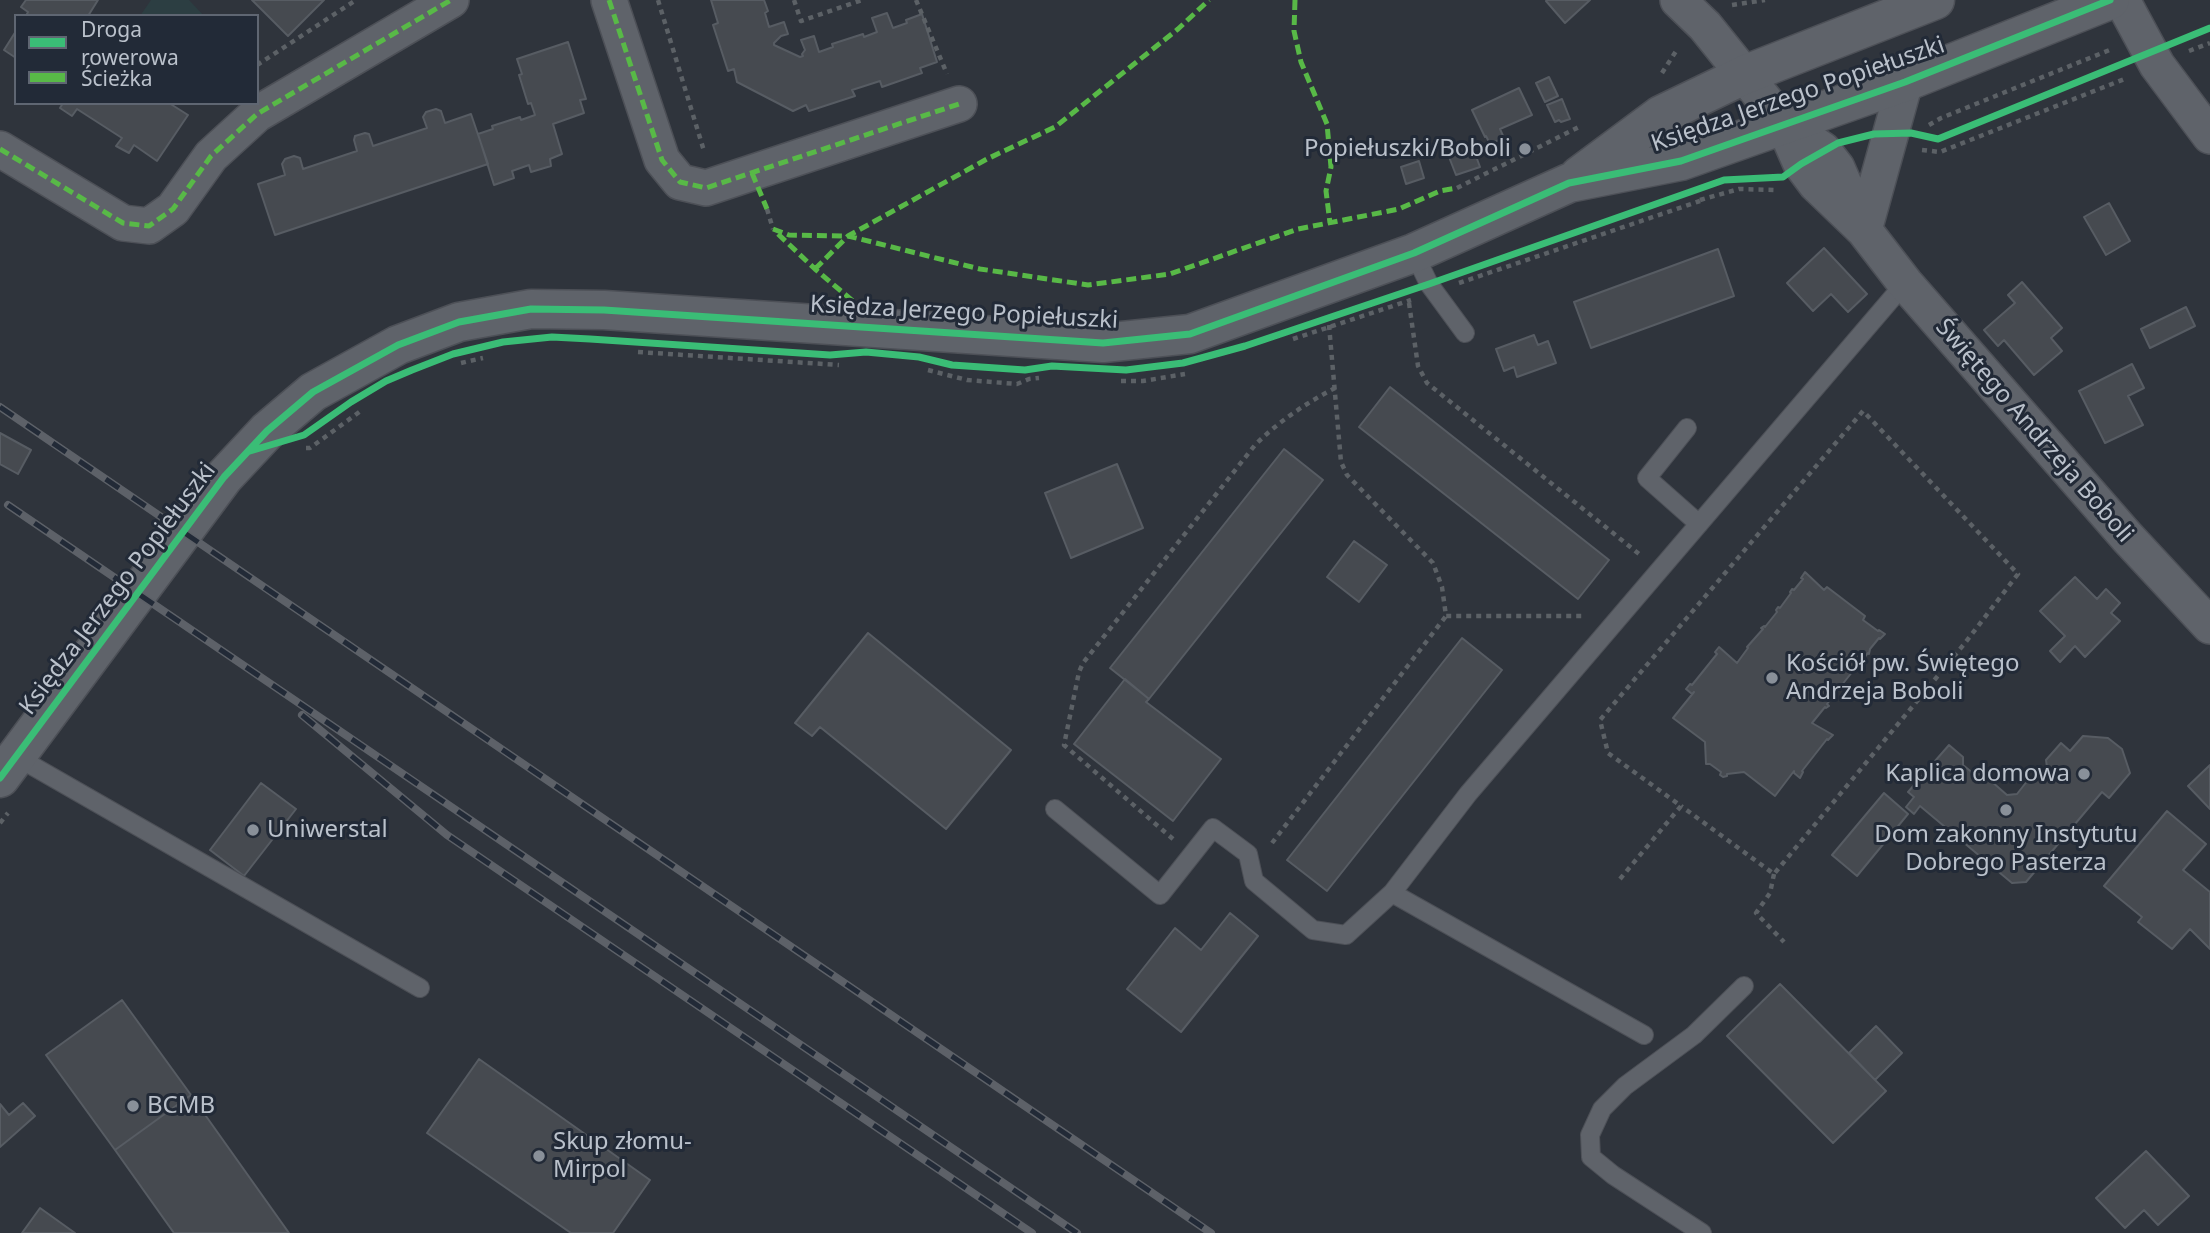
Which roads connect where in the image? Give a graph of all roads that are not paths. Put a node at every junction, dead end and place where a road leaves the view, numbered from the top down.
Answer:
1 (451, 0) edge
2 (609, 0) edge
3 (1678, 0) edge
4 (1935, 0) edge
5 (2110, 0) edge
6 (2122, 0) edge
7 (1744, 75) junction
8 (1905, 82) junction
9 (959, 104) dead end
10 (1783, 124) junction
11 (2210, 136) edge
12 (0, 149) edge
13 (1569, 183) junction
14 (1864, 230) junction
15 (1421, 269) junction
16 (1905, 283) junction
17 (1465, 334) dead end
18 (1687, 428) dead end
19 (1699, 524) junction
20 (2210, 626) edge
21 (8, 767) edge
22 (1055, 809) dead end
23 (1392, 893) junction
24 (1744, 986) dead end
25 (420, 988) dead end
26 (1644, 1035) dead end
27 (1702, 1233) edge

1 - 12 street
2 - 9 street
3 - 7 street
4 - 7 street, Księdza Jerzego Popiełuszki
5 - 8 street, Księdza Jerzego Popiełuszki
6 - 11 street
7 - 10 street, Świętego Andrzeja Boboli
7 - 13 street, Księdza Jerzego Popiełuszki
8 - 10 street, Księdza Jerzego Popiełuszki
8 - 14 street
10 - 13 street, Księdza Jerzego Popiełuszki
10 - 14 street, Świętego Andrzeja Boboli
13 - 15 street, Księdza Jerzego Popiełuszki
14 - 16 street, Świętego Andrzeja Boboli
15 - 17 lane
15 - 21 street, Księdza Jerzego Popiełuszki
16 - 19 lane
16 - 20 street, Świętego Andrzeja Boboli
18 - 19 lane
19 - 23 lane
21 - 25 lane
22 - 23 lane
23 - 26 lane
24 - 27 lane

